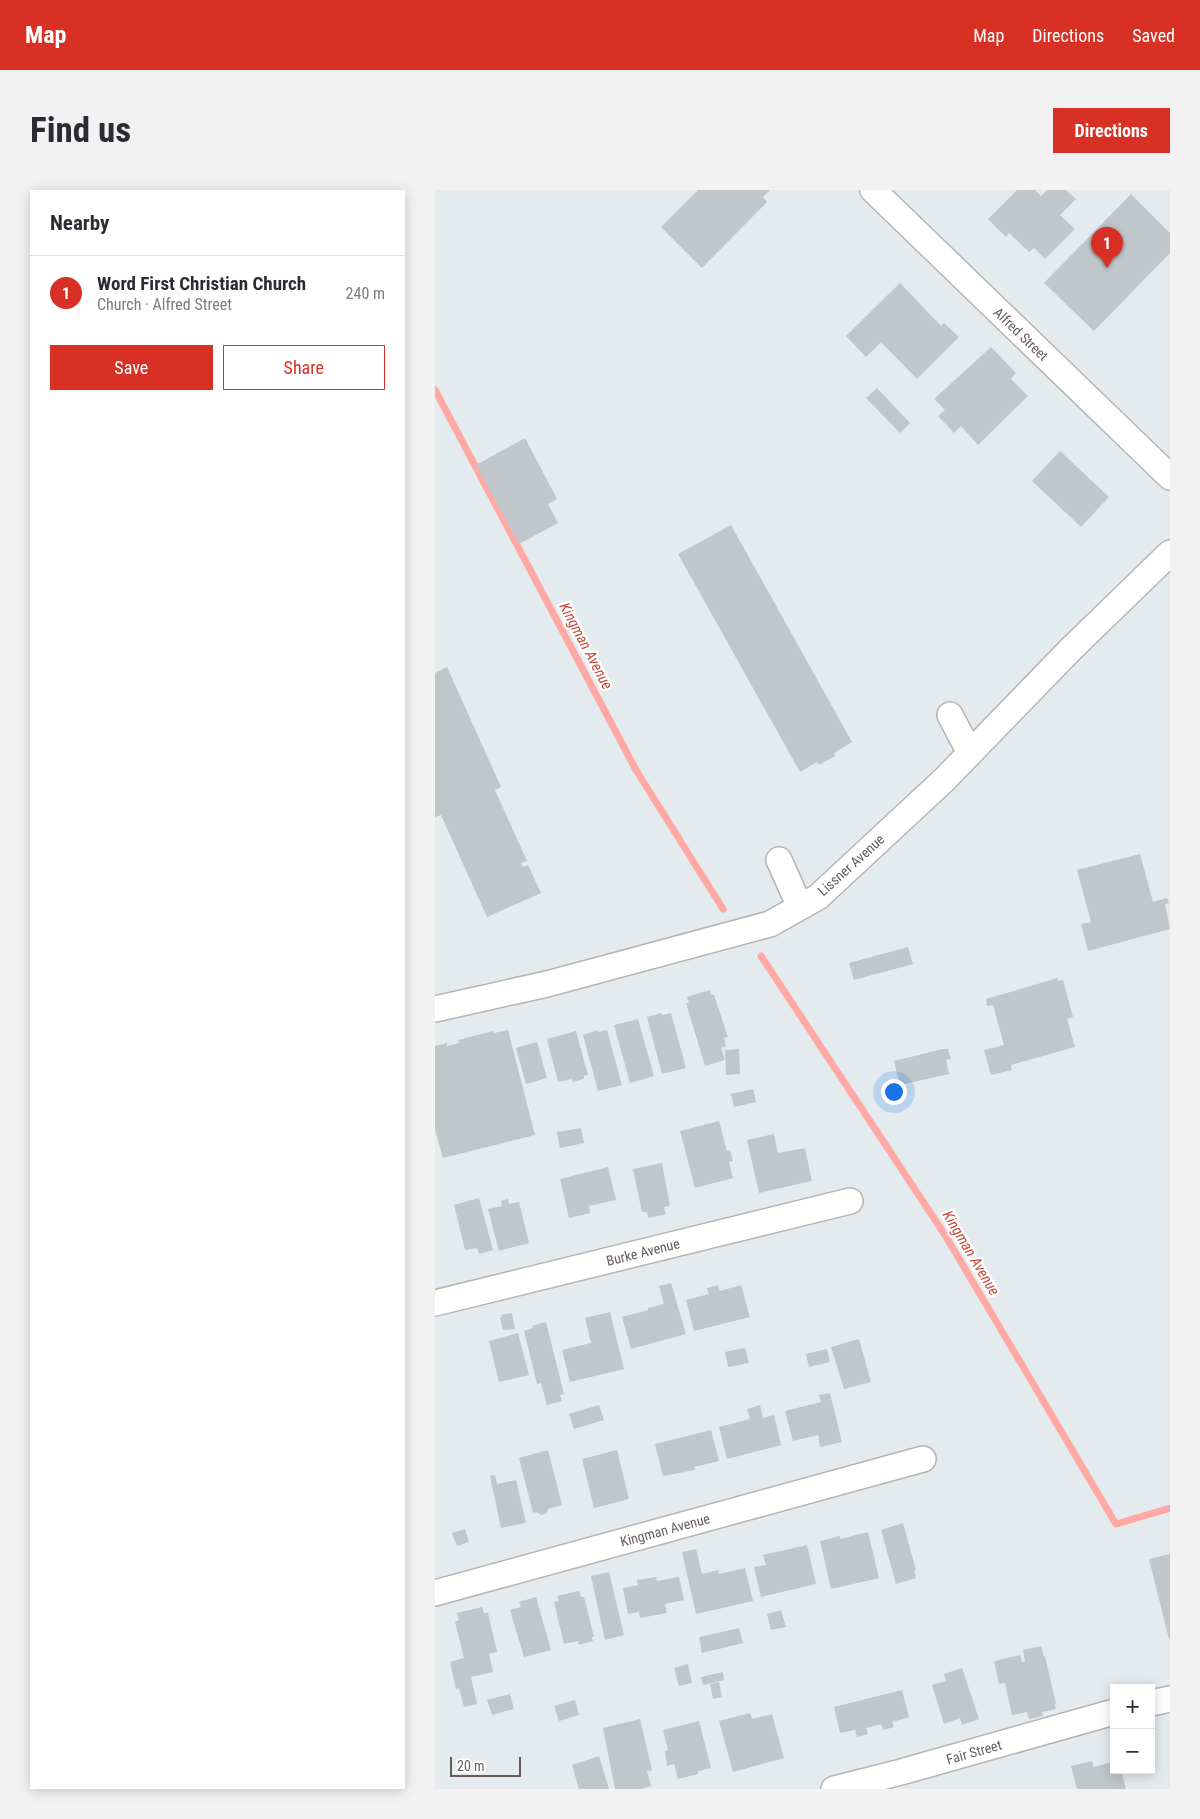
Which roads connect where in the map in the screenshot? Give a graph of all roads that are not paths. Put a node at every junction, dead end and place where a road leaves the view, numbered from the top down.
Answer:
1 (873, 190) edge
2 (1170, 477) edge
3 (1170, 553) edge
4 (950, 715) dead end
5 (970, 753) junction
6 (779, 860) dead end
7 (800, 907) junction
8 (435, 1009) edge
9 (851, 1201) dead end
10 (435, 1303) edge
11 (923, 1459) dead end
12 (435, 1593) edge
13 (1170, 1699) edge
14 (1155, 1702) edge
15 (1110, 1713) edge
16 (834, 1789) edge

1 - 2 street, Alfred Street
3 - 5 street, Lissner Avenue
4 - 5 street
5 - 7 street, Lissner Avenue
6 - 7 street
7 - 8 street, Lissner Avenue
9 - 10 street, Burke Avenue
11 - 12 street, Kingman Avenue
13 - 14 street
15 - 16 street, Fair Street

